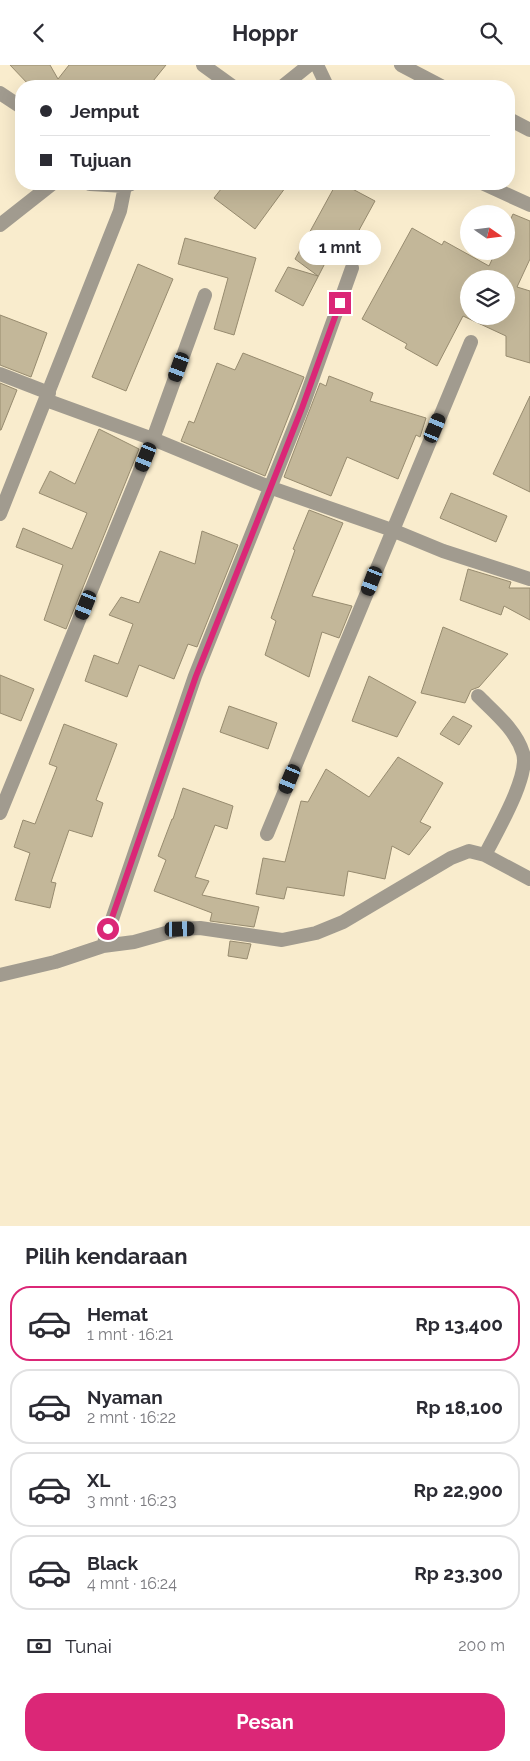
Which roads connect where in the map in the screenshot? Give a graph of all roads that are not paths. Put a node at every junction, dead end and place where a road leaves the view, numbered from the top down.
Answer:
1 (203, 65) edge
2 (401, 65) edge
3 (315, 67) edge
4 (224, 80) edge
5 (293, 80) edge
6 (324, 80) edge
7 (430, 80) edge
8 (0, 93) edge
9 (15, 103) edge
10 (515, 122) edge
11 (530, 130) edge
12 (44, 190) edge
13 (126, 190) edge
14 (497, 190) edge
15 (530, 205) edge
16 (0, 225) edge
17 (352, 268) dead end
18 (205, 295) dead end
19 (471, 342) dead end
20 (0, 374) edge
21 (48, 397) junction
22 (153, 439) junction
23 (270, 487) junction
24 (0, 514) edge
25 (392, 530) junction
26 (530, 579) edge
27 (478, 696) dead end
28 (0, 813) edge
29 (267, 834) dead end
30 (485, 855) junction
31 (530, 879) edge
32 (102, 946) junction
33 (0, 975) edge

1 - 4 street
2 - 7 street
3 - 5 street
3 - 6 street
8 - 9 street
10 - 11 street
12 - 16 street
13 - 21 street
14 - 15 street
17 - 23 street
18 - 22 street
19 - 25 street
20 - 21 street
21 - 22 street
21 - 24 street
22 - 23 street
22 - 28 street
23 - 25 street
23 - 32 street
25 - 26 street
25 - 29 street
27 - 30 street
30 - 31 street
30 - 32 street
32 - 33 street

